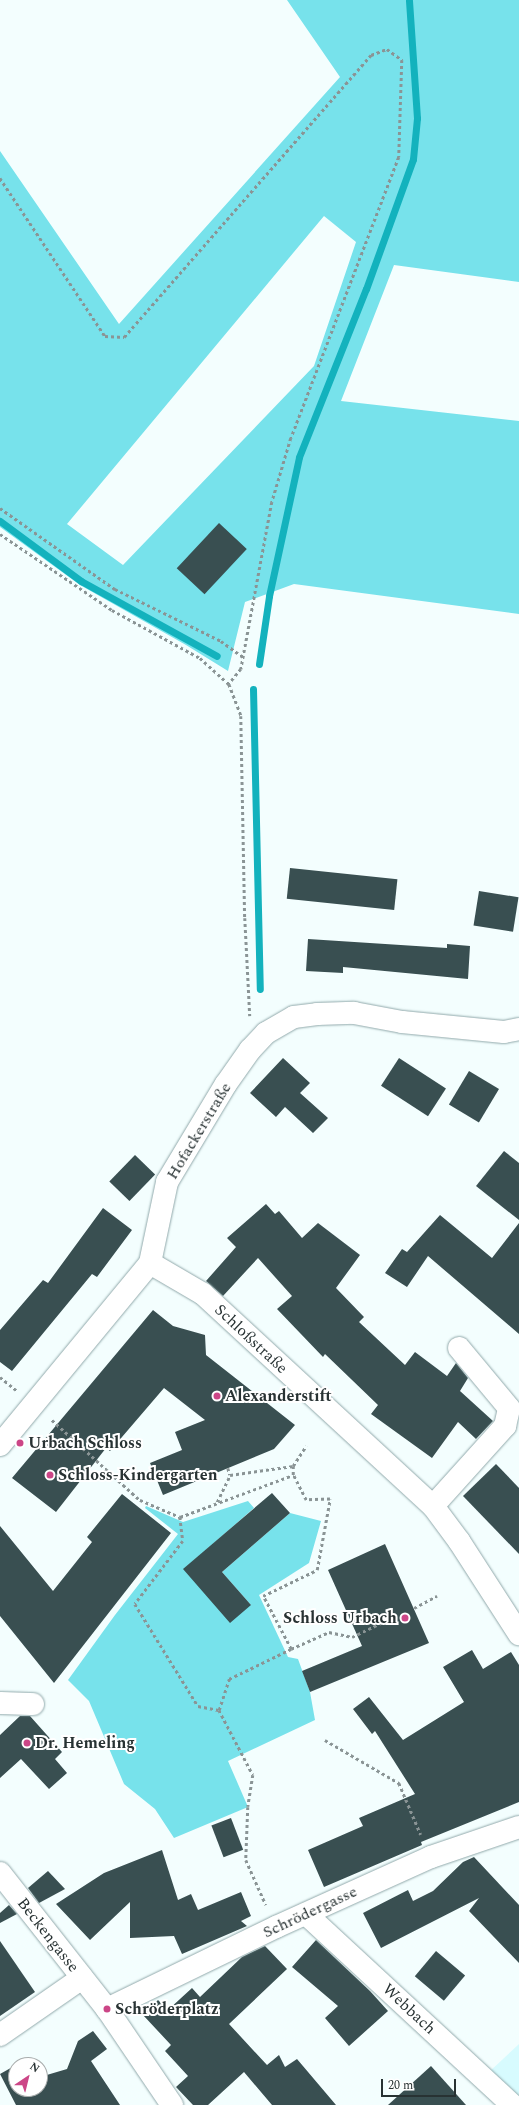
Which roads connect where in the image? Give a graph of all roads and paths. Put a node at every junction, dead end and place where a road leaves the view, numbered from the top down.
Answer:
1 (0, 178) edge
2 (0, 508) edge
3 (0, 534) edge
4 (243, 657) junction
5 (229, 684) junction
6 (519, 1029) edge
7 (266, 1033) junction
8 (150, 1263) junction
9 (459, 1348) dead end
10 (33, 1403) junction
11 (0, 1445) edge
12 (306, 1446) dead end
13 (293, 1466) junction
14 (228, 1468) dead end
15 (230, 1475) junction
16 (293, 1475) junction
17 (217, 1503) junction
18 (433, 1506) junction
19 (180, 1517) junction
20 (437, 1596) dead end
21 (414, 1608) dead end
22 (393, 1617) dead end
23 (519, 1634) edge
24 (291, 1649) junction
25 (0, 1703) edge
26 (33, 1704) dead end
27 (219, 1710) junction
28 (325, 1740) dead end
29 (519, 1827) edge
30 (431, 1856) junction
31 (0, 1873) edge
32 (306, 1914) junction
33 (276, 1927) junction
34 (82, 1978) junction
35 (107, 2009) junction
36 (0, 2035) edge
37 (172, 2105) edge
38 (512, 2105) edge

1 - 4 path
2 - 4 path
3 - 5 path
4 - 5 path
5 - 7 path
6 - 7 street, Hofackerstraße
7 - 8 street, Hofackerstraße
8 - 10 street, Hofackerstraße
8 - 18 street, Schloßstraße
9 - 18 street
10 - 11 street, Hofackerstraße
10 - 19 path
12 - 13 path
13 - 15 path
13 - 16 path
14 - 15 path
15 - 17 path
16 - 17 path
16 - 24 path
17 - 19 path
18 - 23 street, Schloßstraße
19 - 27 path
20 - 21 path
22 - 24 path
24 - 27 path
25 - 26 street
27 - 33 path
28 - 30 path
29 - 30 street, Schrödergasse
30 - 32 street, Schrödergasse
31 - 34 street, Beckengasse
32 - 33 street, Schrödergasse
32 - 38 street, Webbach
33 - 35 street, Schrödergasse
34 - 35 street, Beckengasse
34 - 36 street, Beckengasse
35 - 37 street, Beckengasse

